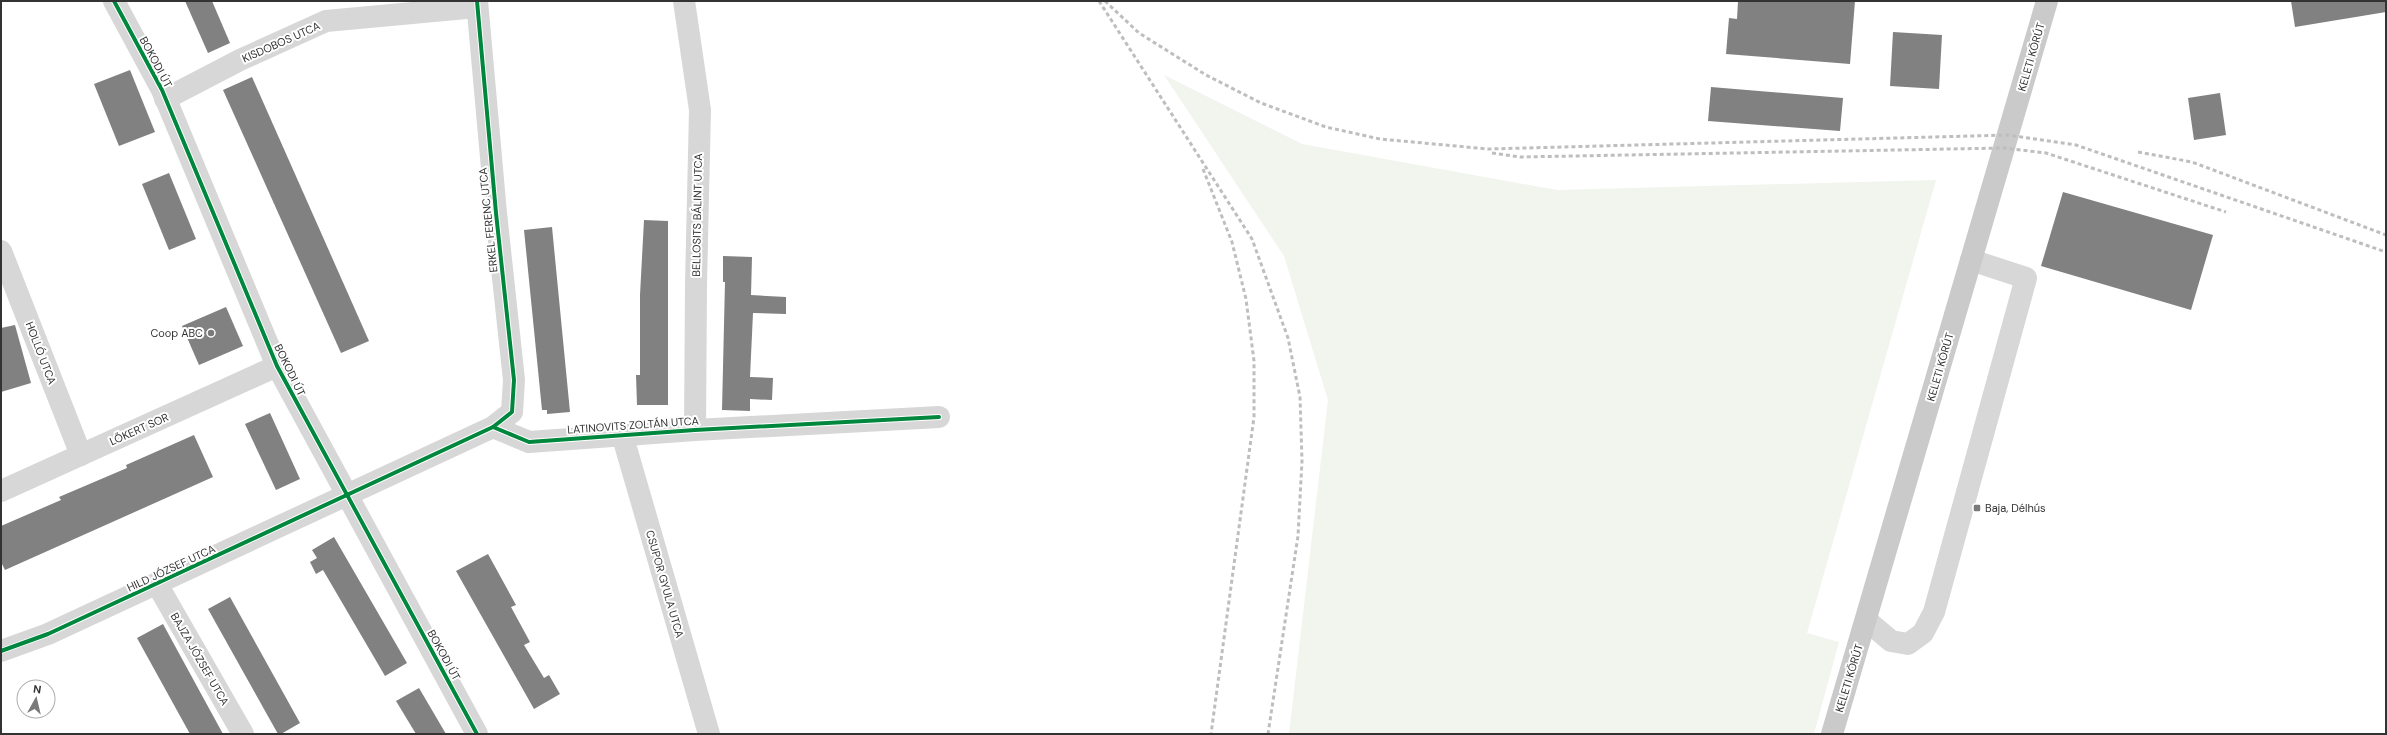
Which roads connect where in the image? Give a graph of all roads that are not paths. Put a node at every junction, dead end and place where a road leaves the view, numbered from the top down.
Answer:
1 (114, 1) edge
2 (684, 1) edge
3 (2047, 1) edge
4 (477, 4) edge
5 (165, 98) junction
6 (1, 251) edge
7 (1971, 260) junction
8 (7, 286) edge
9 (277, 366) junction
10 (939, 417) dead end
11 (493, 427) junction
12 (695, 430) junction
13 (622, 434) junction
14 (81, 455) junction
15 (1, 491) edge
16 (347, 496) junction
17 (157, 584) junction
18 (1866, 620) junction
19 (1, 651) edge
20 (243, 734) edge
21 (477, 734) edge
22 (709, 734) edge
23 (1832, 734) edge

1 - 5 street, BOKODI ÚT
2 - 12 street, BELLOSITS BÁLINT UTCA
3 - 7 main road, KELETI KÖRÚT
4 - 5 street, KISDOBOS UTCA
4 - 11 street, ERKEL FERENC UTCA
5 - 9 street, BOKODI ÚT
6 - 8 street, HOLLÓ UTCA
7 - 18 main road, KELETI KÖRÚT
7 - 18 street
8 - 14 street, HOLLÓ UTCA
9 - 14 street, LŐKERT SOR
9 - 16 street, BOKODI ÚT
10 - 12 street, LATINOVITS ZOLTÁN UTCA
11 - 13 street, LATINOVITS ZOLTÁN UTCA
11 - 16 street
12 - 13 street, LATINOVITS ZOLTÁN UTCA
13 - 22 street, CSUPOR GYULA UTCA
14 - 15 street, LŐKERT SOR
16 - 17 street, HILD JÓZSEF UTCA
16 - 21 street, BOKODI ÚT
17 - 19 street, HILD JÓZSEF UTCA
17 - 20 street, BAJZA JÓZSEF UTCA
18 - 23 main road, KELETI KÖRÚT

